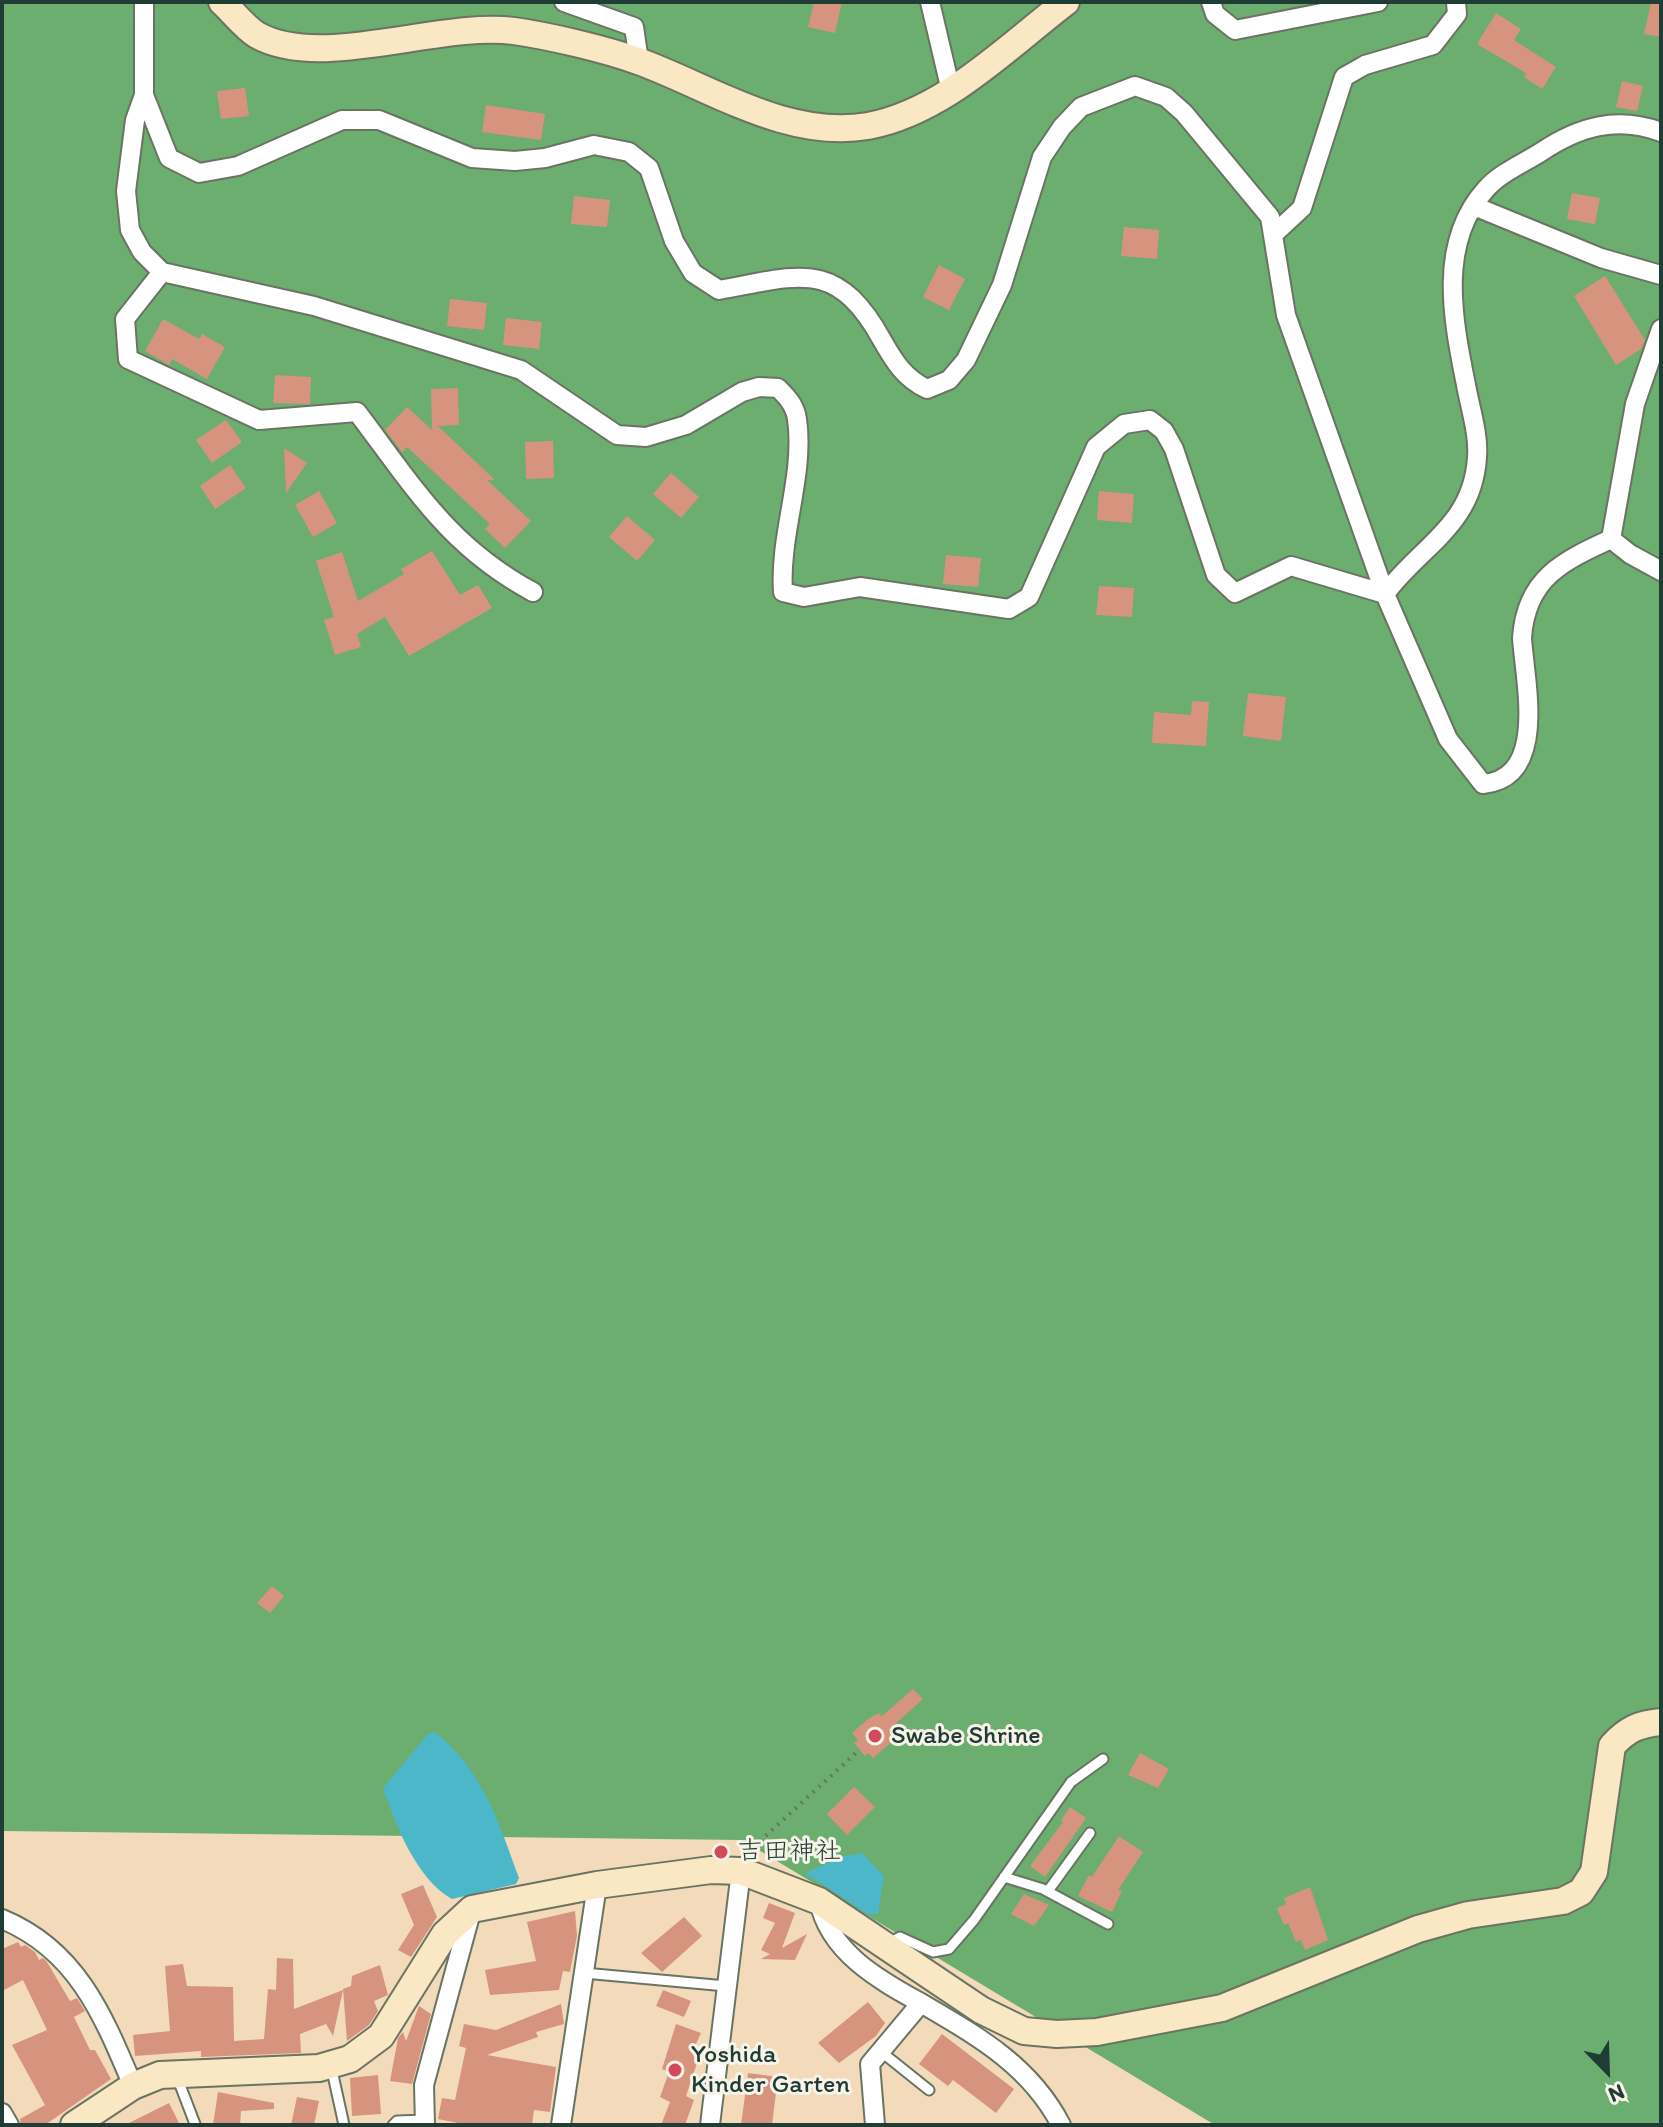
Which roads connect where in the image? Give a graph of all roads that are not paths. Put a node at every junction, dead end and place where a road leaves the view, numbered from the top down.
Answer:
1 (144, 2) edge
2 (222, 2) edge
3 (564, 2) edge
4 (930, 2) edge
5 (1066, 2) edge
6 (1211, 2) edge
7 (1378, 2) edge
8 (1456, 2) edge
9 (639, 61) junction
10 (951, 91) junction
11 (144, 95) junction
12 (1661, 132) edge
13 (1474, 206) junction
14 (1275, 233) junction
15 (162, 272) junction
16 (1661, 275) edge
17 (1661, 329) edge
18 (1611, 539) junction
19 (1661, 571) edge
20 (533, 592) dead end
21 (1385, 594) junction
22 (1661, 1722) edge
23 (1103, 1759) dead end
24 (1090, 1833) dead end
25 (736, 1871) junction
26 (1004, 1877) junction
27 (597, 1885) junction
28 (1048, 1891) junction
29 (819, 1901) junction
30 (472, 1909) junction
31 (2, 1919) edge
32 (1108, 1924) dead end
33 (885, 1946) junction
34 (584, 1973) junction
35 (726, 1986) junction
36 (921, 2003) junction
37 (879, 2050) junction
38 (331, 2066) junction
39 (176, 2074) junction
40 (133, 2086) junction
41 (929, 2090) dead end
42 (2, 2113) edge
43 (425, 2122) edge
44 (195, 2124) edge
45 (9, 2125) edge
46 (74, 2125) edge
47 (344, 2125) edge
48 (393, 2125) edge
49 (561, 2125) edge
50 (710, 2125) edge
51 (875, 2125) edge
52 (1061, 2125) edge

1 - 11 street
2 - 9 street
3 - 9 street
4 - 10 street
5 - 10 street
6 - 7 street
8 - 14 street
9 - 10 street
11 - 14 street
11 - 15 street
12 - 13 street
13 - 16 street
13 - 21 street
14 - 21 street
15 - 20 street
15 - 21 street
17 - 18 street
18 - 19 street
18 - 21 street
22 - 33 street
23 - 26 lane
24 - 28 lane
25 - 27 street
25 - 29 street
25 - 35 street
26 - 28 lane
26 - 33 lane
27 - 30 street
27 - 34 street
28 - 32 lane
29 - 33 street
29 - 36 street
30 - 38 street
30 - 43 street
31 - 40 street
34 - 35 lane
34 - 49 street
35 - 50 street
36 - 37 street
36 - 52 street
37 - 41 lane
37 - 51 street
38 - 39 street
38 - 47 lane
39 - 40 street
39 - 44 lane
40 - 46 street
42 - 45 street
43 - 48 lane

